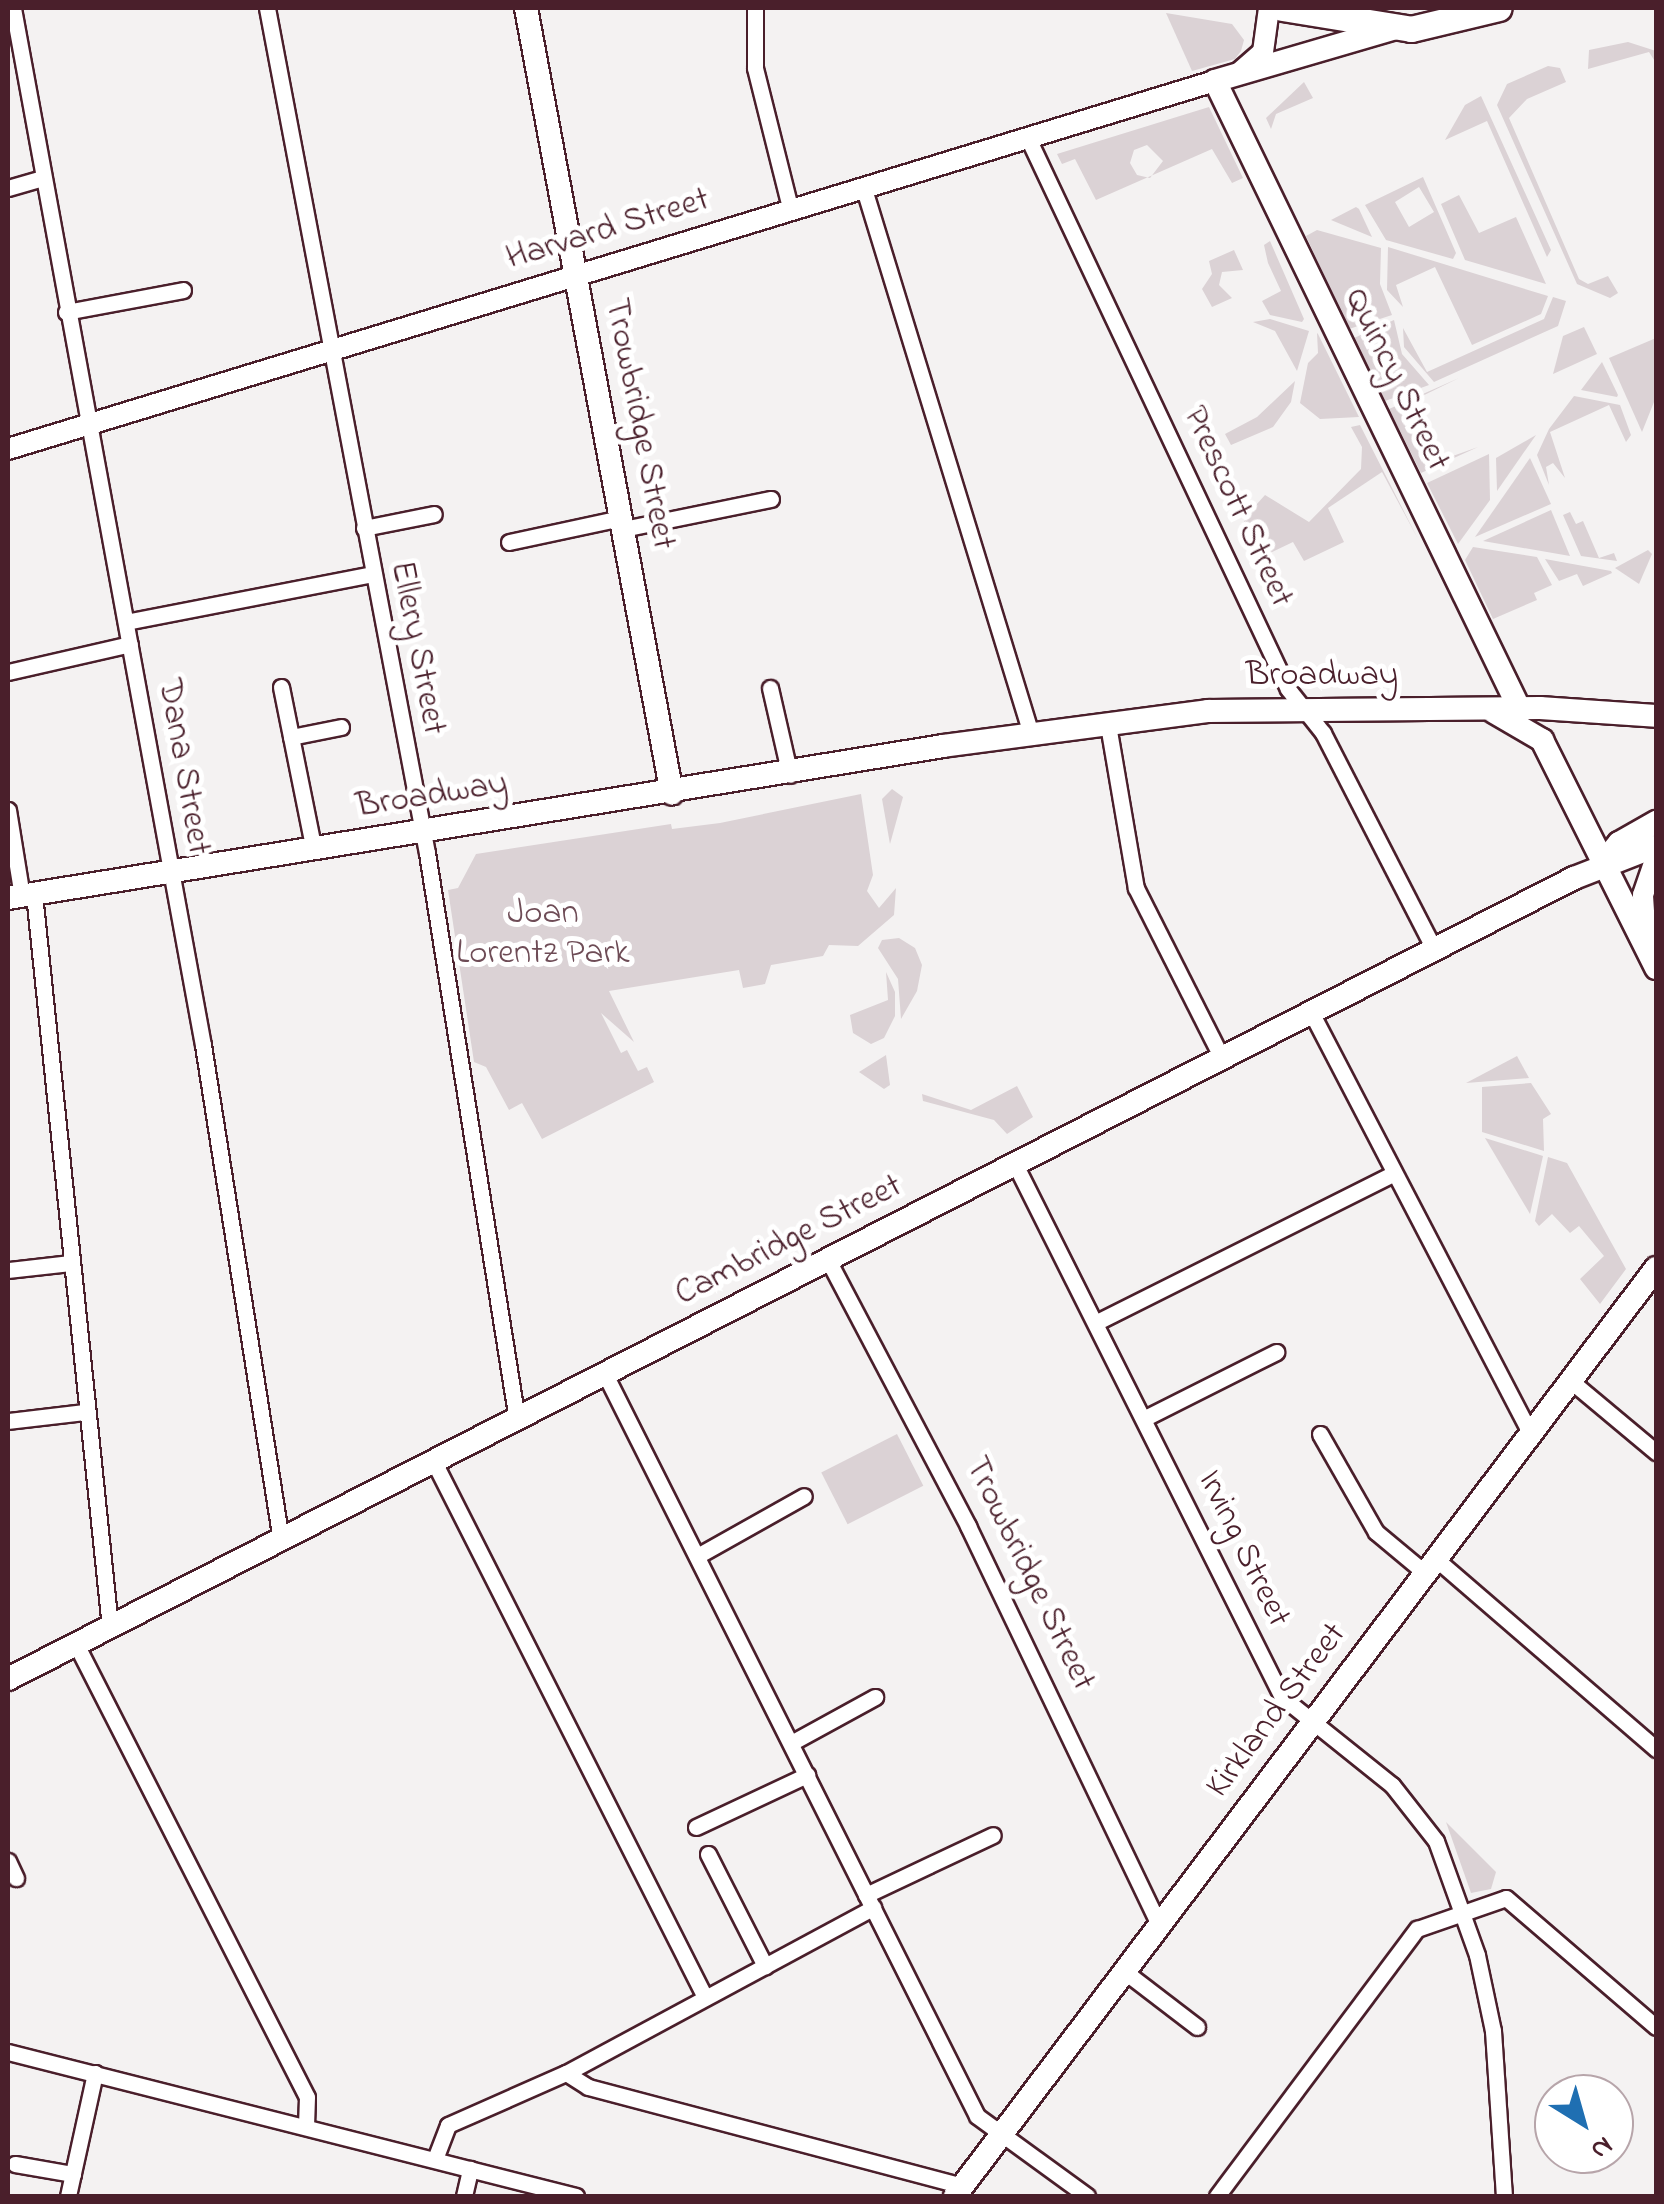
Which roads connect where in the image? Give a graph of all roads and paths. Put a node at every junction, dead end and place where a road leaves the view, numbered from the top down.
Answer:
1 (13, 8) edge
2 (267, 8) edge
3 (526, 8) edge
4 (755, 8) edge
5 (1269, 8) edge
6 (1282, 8) edge
7 (1486, 9) edge
8 (1396, 28) junction
9 (1222, 79) junction
10 (1027, 136) junction
11 (43, 178) junction
12 (8, 188) edge
13 (864, 189) junction
14 (790, 212) junction
15 (574, 275) junction
16 (184, 290) dead end
17 (66, 312) junction
18 (331, 352) junction
19 (86, 426) junction
20 (8, 449) edge
21 (771, 499) dead end
22 (434, 514) dead end
23 (622, 524) junction
24 (364, 528) junction
25 (509, 542) dead end
26 (372, 574) junction
27 (126, 622) junction
28 (130, 644) junction
29 (8, 672) edge
30 (281, 688) dead end
31 (770, 688) dead end
32 (1519, 708) junction
33 (1305, 711) junction
34 (1492, 711) junction
35 (1656, 716) edge
36 (1108, 725) junction
37 (341, 726) dead end
38 (291, 737) junction
39 (1032, 737) junction
40 (790, 776) junction
41 (672, 794) junction
42 (8, 810) edge
43 (1656, 822) edge
44 (423, 833) junction
45 (1656, 846) edge
46 (314, 850) junction
47 (1656, 856) edge
48 (1602, 864) junction
49 (172, 872) junction
50 (21, 896) edge
51 (1434, 949) junction
52 (1653, 961) edge
53 (1311, 1012) junction
54 (1222, 1058) junction
55 (1016, 1164) junction
56 (1394, 1174) junction
57 (828, 1260) junction
58 (70, 1263) junction
59 (1656, 1268) edge
60 (8, 1270) edge
61 (1099, 1322) junction
62 (1276, 1352) dead end
63 (605, 1374) junction
64 (1571, 1382) junction
65 (85, 1412) junction
66 (1146, 1418) junction
67 (8, 1420) edge
68 (517, 1420) junction
69 (1320, 1434) dead end
70 (1530, 1434) junction
71 (1656, 1452) edge
72 (434, 1462) junction
73 (804, 1496) dead end
74 (281, 1540) junction
75 (698, 1555) junction
76 (1430, 1566) junction
77 (110, 1627) junction
78 (76, 1644) junction
79 (8, 1680) edge
80 (875, 1697) dead end
81 (1311, 1723) junction
82 (791, 1743) junction
83 (1656, 1749) edge
84 (807, 1774) junction
85 (696, 1827) dead end
86 (993, 1835) dead end
87 (708, 1854) dead end
88 (8, 1861) edge
89 (8, 1875) edge
90 (869, 1901) junction
91 (1460, 1914) junction
92 (1160, 1924) junction
93 (764, 1966) junction
94 (1124, 1972) junction
95 (705, 1996) junction
96 (1197, 2027) dead end
97 (1656, 2027) edge
98 (8, 2052) edge
99 (95, 2073) junction
100 (566, 2073) junction
101 (306, 2127) junction
102 (1002, 2134) junction
103 (436, 2160) junction
104 (14, 2164) dead end
105 (470, 2169) junction
106 (73, 2174) junction
107 (959, 2191) edge
108 (68, 2196) edge
109 (464, 2196) edge
110 (576, 2196) edge
111 (1087, 2196) edge
112 (1217, 2196) edge
113 (1504, 2196) edge

1 - 11 street, Dana Street
2 - 18 street, Ellery Street
3 - 15 main road, Trowbridge Street
4 - 14 street
5 - 9 street, Harvard Street
6 - 8 main road
7 - 8 main road
8 - 9 main road, Harvard Street
9 - 10 street, Harvard Street
9 - 32 main road, Quincy Street
10 - 13 street, Harvard Street
10 - 33 street, Prescott Street
11 - 12 street
11 - 17 street, Dana Street
13 - 14 street, Harvard Street
13 - 39 street
14 - 15 street, Harvard Street
15 - 18 street, Harvard Street
15 - 23 main road, Trowbridge Street
16 - 17 street
17 - 19 street, Dana Street
18 - 19 street, Harvard Street
18 - 24 street, Ellery Street
19 - 20 street, Harvard Street
19 - 27 street, Dana Street
21 - 23 street
22 - 24 street
23 - 25 street
23 - 41 main road, Trowbridge Street
24 - 26 street, Ellery Street
26 - 27 street
26 - 44 street, Ellery Street
27 - 28 street, Dana Street
28 - 29 street
28 - 49 street, Dana Street
30 - 38 street
31 - 40 street
32 - 34 main road, Broadway
32 - 35 main road, Broadway
33 - 34 main road, Broadway
33 - 36 main road, Broadway
33 - 51 street, Prescott Street
34 - 48 main road
36 - 39 main road, Broadway
36 - 54 street
37 - 38 street
38 - 46 street
39 - 40 main road, Broadway
40 - 41 main road, Broadway
41 - 44 main road, Broadway
42 - 50 street
43 - 48 main road, Cambridge Street
44 - 46 main road, Broadway
44 - 68 street, Ellery Street
45 - 48 main road, Cambridge Street
46 - 49 main road, Broadway
47 - 52 street
48 - 51 main road, Cambridge Street
48 - 52 main road
49 - 50 main road, Broadway
49 - 74 street, Dana Street
50 - 58 street
51 - 53 main road, Cambridge Street
53 - 54 main road, Cambridge Street
53 - 56 street
54 - 55 main road, Cambridge Street
55 - 57 main road, Cambridge Street
55 - 61 street, Irving Street
56 - 61 street
56 - 70 street
57 - 63 main road, Cambridge Street
57 - 92 street, Trowbridge Street
58 - 60 street
58 - 65 street
59 - 64 main road, Kirkland Street
61 - 66 street, Irving Street
62 - 66 street
63 - 68 main road, Cambridge Street
63 - 75 street
64 - 70 main road, Kirkland Street
64 - 71 street
65 - 67 street
65 - 77 street
66 - 81 street, Irving Street
68 - 72 main road, Cambridge Street
69 - 76 street
70 - 76 main road, Kirkland Street
72 - 74 main road, Cambridge Street
72 - 95 street
73 - 75 street
74 - 77 main road, Cambridge Street
75 - 82 street
76 - 81 main road, Kirkland Street
76 - 83 street
77 - 78 main road, Cambridge Street
78 - 79 main road, Cambridge Street
78 - 101 street
80 - 82 street
81 - 91 street, Irving Street
81 - 92 main road, Kirkland Street
82 - 84 street
84 - 85 street
84 - 90 street
86 - 90 street
87 - 93 street
88 - 89 street
90 - 93 street
90 - 102 street
91 - 97 street
91 - 112 street
91 - 113 street, Irving Street
92 - 94 main road, Kirkland Street
93 - 95 street
94 - 96 street
94 - 102 main road, Kirkland Street
95 - 100 street
98 - 99 street
99 - 101 street
99 - 106 street
100 - 103 street
100 - 107 street
101 - 103 street
102 - 107 main road, Kirkland Street
102 - 111 street
103 - 105 street
104 - 106 street
105 - 109 street
105 - 110 street
106 - 108 street

